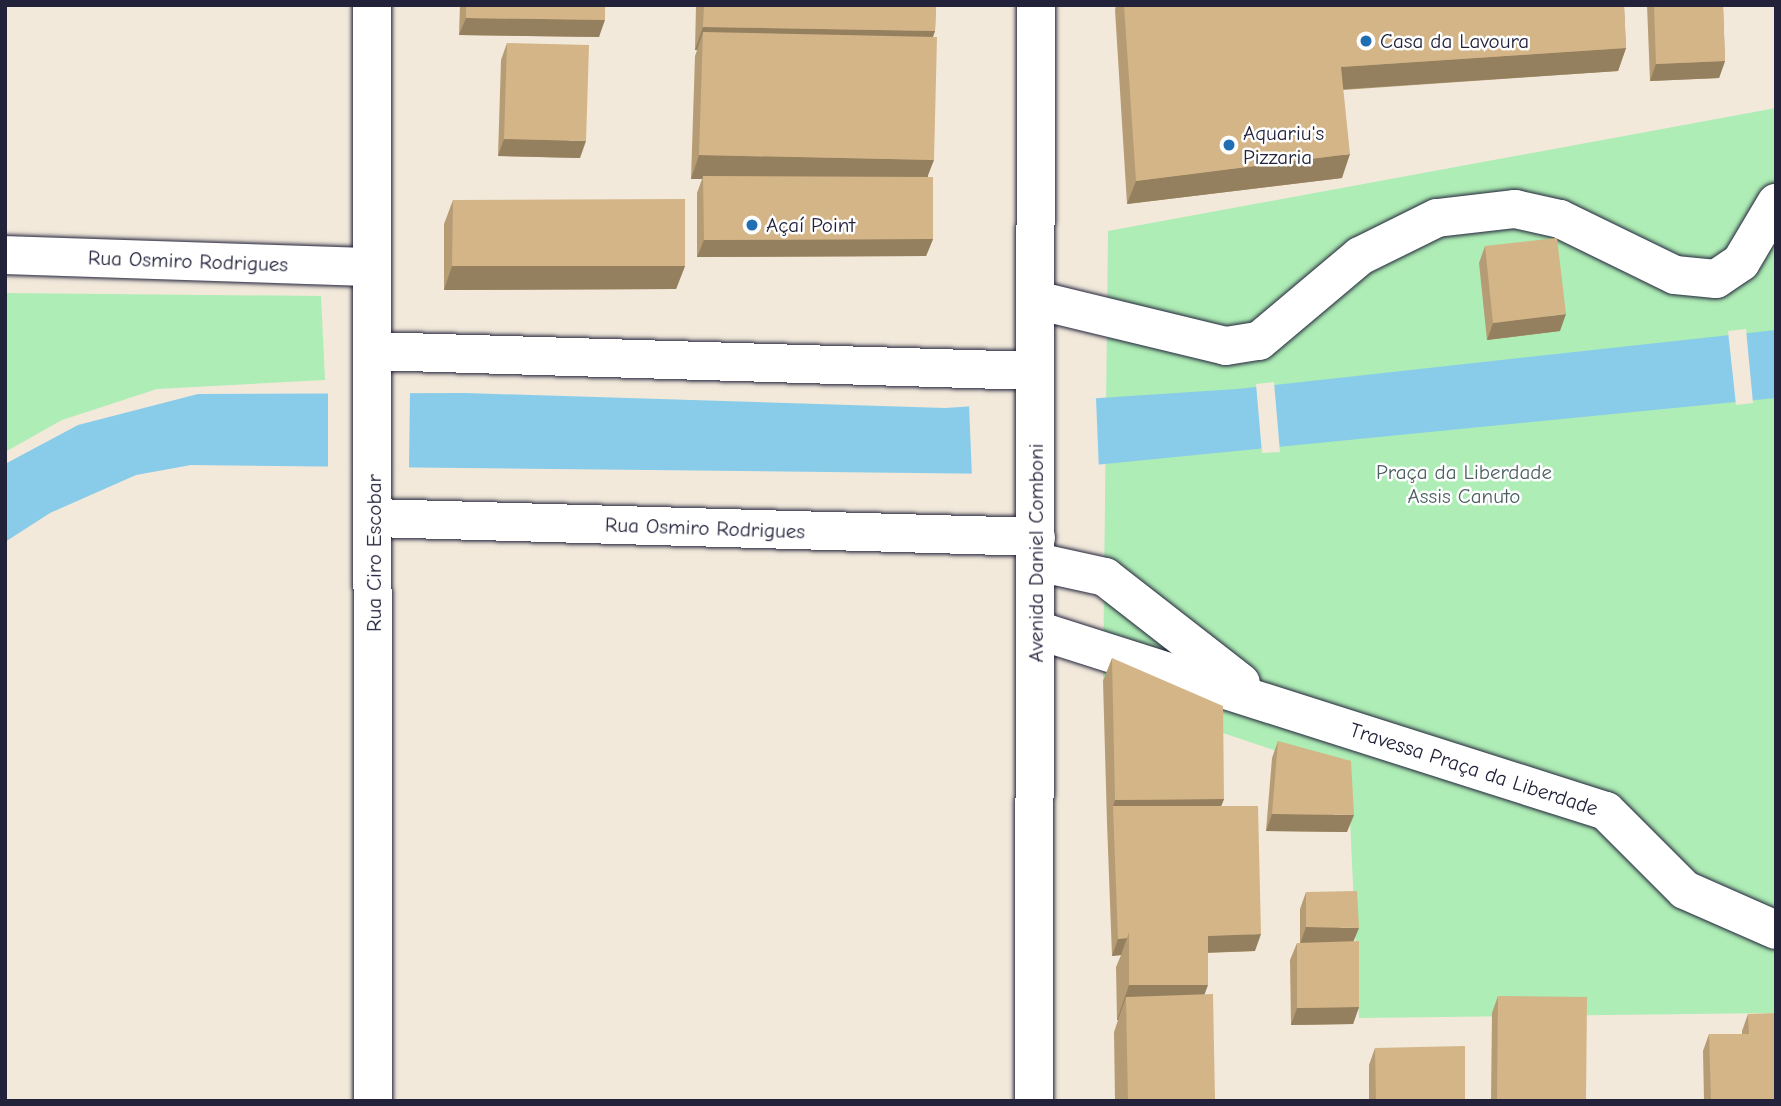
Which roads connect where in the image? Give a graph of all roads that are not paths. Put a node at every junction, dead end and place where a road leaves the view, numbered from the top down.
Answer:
1 (372, 5) edge
2 (1035, 5) edge
3 (1776, 203) edge
4 (5, 255) edge
5 (371, 267) junction
6 (1036, 300) junction
7 (373, 351) junction
8 (1035, 386) junction
9 (374, 518) junction
10 (1036, 550) junction
11 (1037, 630) junction
12 (1262, 699) junction
13 (1776, 930) edge
14 (373, 1101) edge
15 (1034, 1101) edge

1 - 5 street, Rua Ciro Escobar
2 - 6 street, Avenida Daniel Comboni
3 - 6 street
4 - 5 street, Rua Osmiro Rodrigues
5 - 7 street, Rua Ciro Escobar
6 - 8 street, Avenida Daniel Comboni
7 - 8 street
7 - 9 street, Rua Ciro Escobar
8 - 10 street, Avenida Daniel Comboni
9 - 10 street, Rua Osmiro Rodrigues
9 - 14 street, Rua Ciro Escobar
10 - 11 street, Avenida Daniel Comboni
10 - 12 street, Travessa Praça da Liberdade
11 - 12 street, Travessa Praça da Liberdade
11 - 15 street, Avenida Daniel Comboni
12 - 13 street, Travessa Praça da Liberdade

